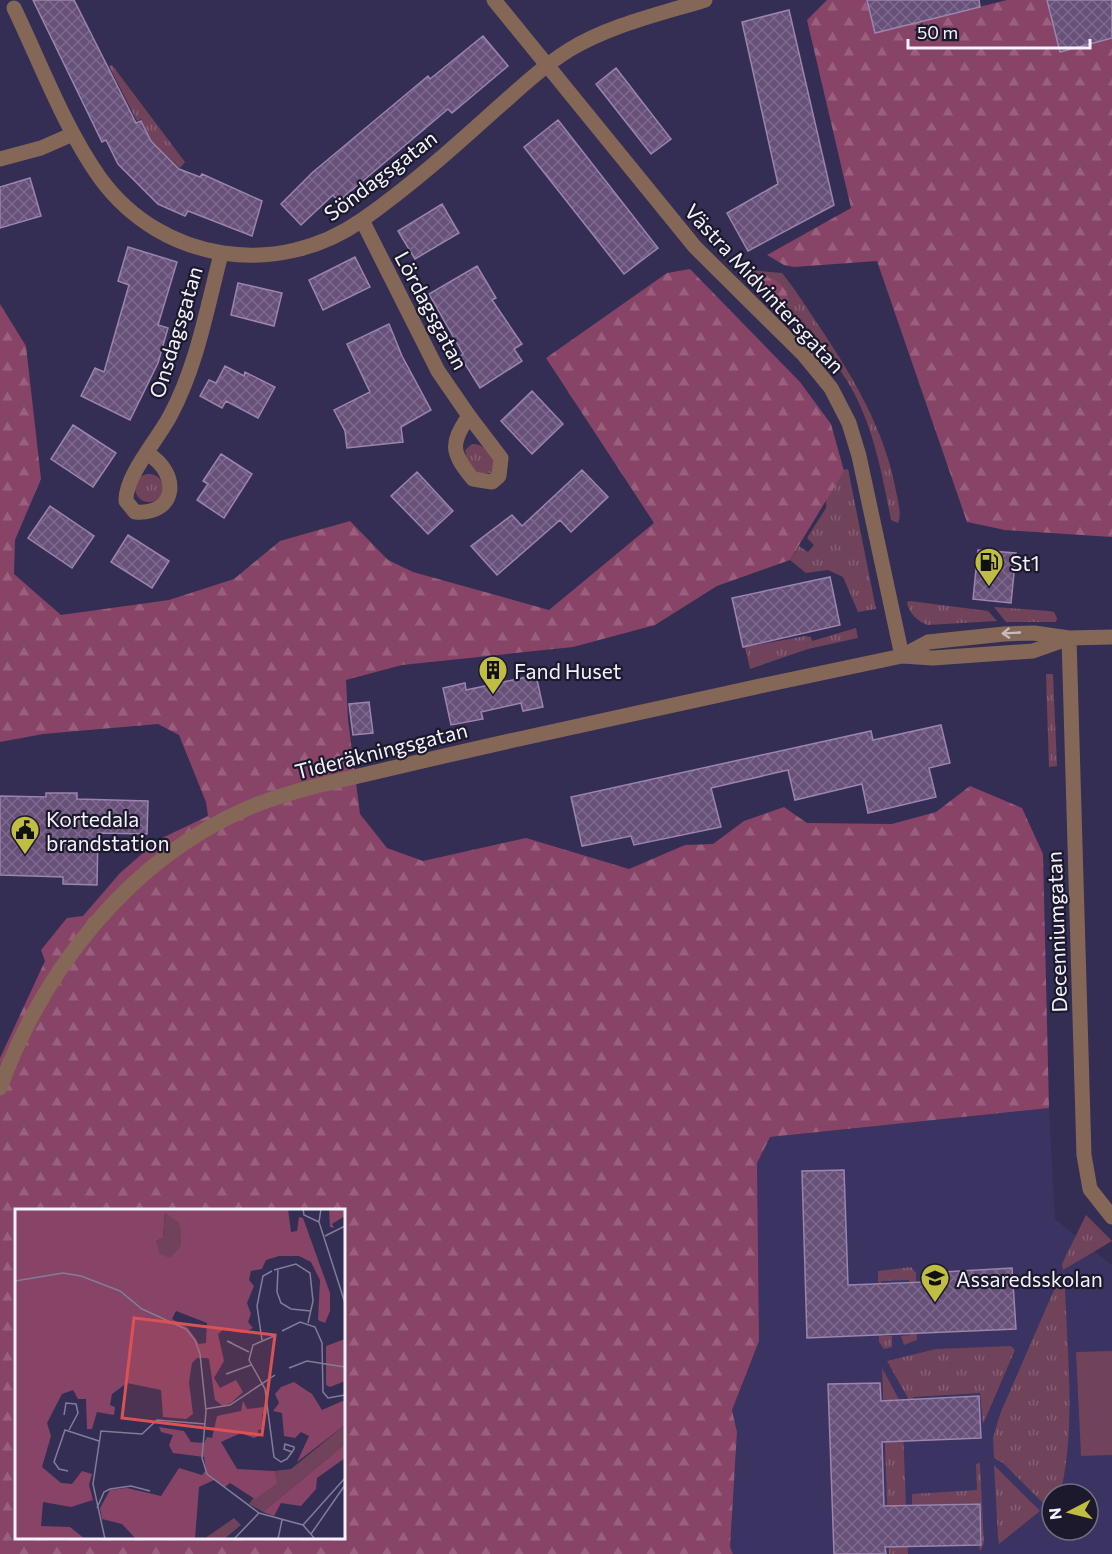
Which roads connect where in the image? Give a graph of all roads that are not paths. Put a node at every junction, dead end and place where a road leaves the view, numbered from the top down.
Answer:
1 (494, 0) edge
2 (705, 0) edge
3 (14, 8) dead end
4 (548, 64) junction
5 (73, 134) junction
6 (0, 159) edge
7 (362, 220) junction
8 (221, 254) junction
9 (469, 416) dead end
10 (148, 454) dead end
11 (1112, 637) edge
12 (1069, 638) junction
13 (902, 656) junction
14 (0, 1088) edge
15 (1112, 1217) edge

1 - 4 street, Västra Midvintersgatan
2 - 4 street, Söndagsgatan
3 - 5 street, Söndagsgatan
4 - 7 street, Söndagsgatan
4 - 13 street, Västra Midvintersgatan
5 - 6 street
5 - 8 street, Söndagsgatan
7 - 8 street, Söndagsgatan
7 - 9 street, Lördagsgatan
8 - 10 street, Onsdagsgatan
11 - 12 street, Tideräkningsgatan
12 - 13 street, Tideräkningsgatan
12 - 15 street, Decenniumgatan
13 - 14 street, Tideräkningsgatan

